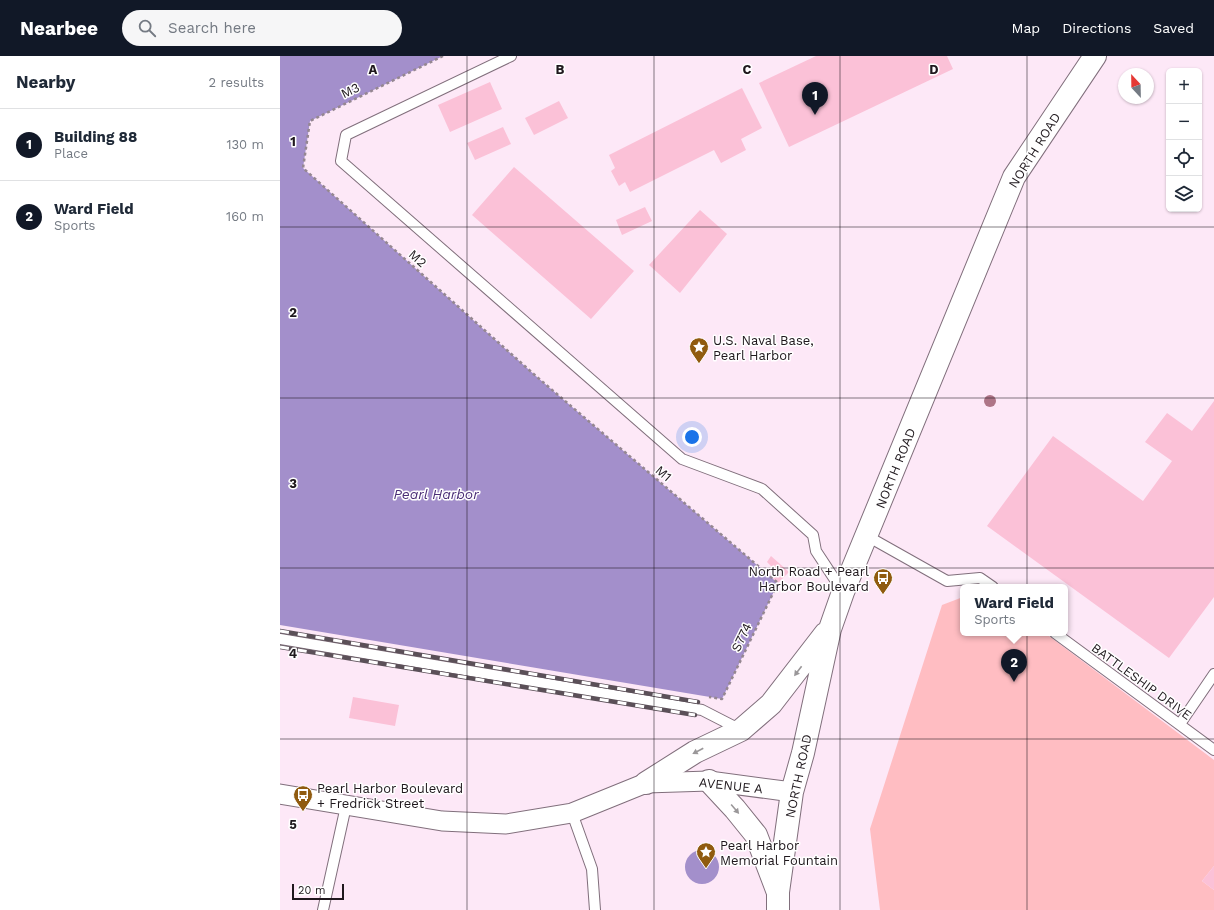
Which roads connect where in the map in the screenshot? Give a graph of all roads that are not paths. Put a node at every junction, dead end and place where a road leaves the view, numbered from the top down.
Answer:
1 (511, 56) edge
2 (1095, 56) edge
3 (867, 536) junction
4 (989, 584) edge
5 (843, 592) junction
6 (830, 629) junction
7 (1059, 636) edge
8 (280, 639) edge
9 (1214, 674) edge
10 (1180, 724) junction
11 (741, 730) junction
12 (1214, 750) edge
13 (709, 781) junction
14 (646, 783) junction
15 (792, 792) junction
16 (280, 794) edge
17 (346, 806) junction
18 (572, 813) junction
19 (778, 901) edge
20 (323, 910) edge
21 (595, 910) edge

1 - 5 lane
2 - 3 street, NORTH ROAD
3 - 4 lane
3 - 5 street, NORTH ROAD
5 - 6 street, NORTH ROAD
6 -> 11 street
6 - 15 street, NORTH ROAD
7 - 10 lane, BATTLESHIP DRIVE
8 - 11 lane
9 - 10 lane
10 - 12 lane, BATTLESHIP DRIVE
11 -> 14 street
13 - 14 street, AVENUE A
13 - 15 street, AVENUE A
13 -> 19 street
14 - 18 street
15 - 19 street, NORTH ROAD
16 - 17 street
17 - 18 street
17 - 20 lane
18 - 21 lane

